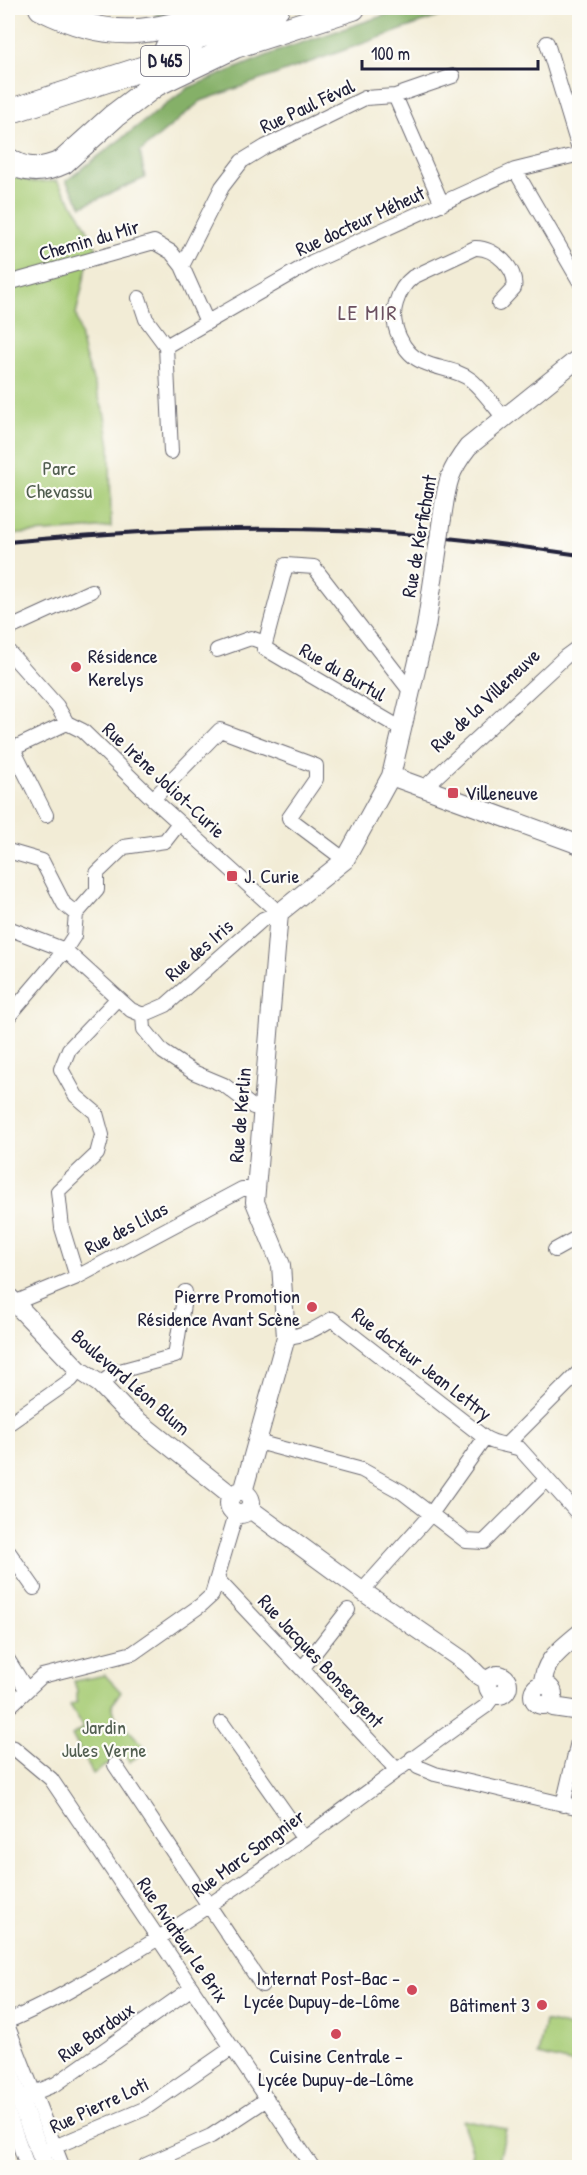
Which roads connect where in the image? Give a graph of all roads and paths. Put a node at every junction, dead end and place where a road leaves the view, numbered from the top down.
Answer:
1 (41, 8) edge
2 (237, 8) edge
3 (278, 8) edge
4 (322, 8) edge
5 (353, 8) edge
6 (548, 43) dead end
7 (453, 76) dead end
8 (395, 96) junction
9 (8, 111) edge
10 (579, 153) edge
11 (8, 160) edge
12 (515, 170) junction
13 (442, 204) junction
14 (182, 266) junction
15 (8, 282) edge
16 (579, 282) edge
17 (139, 298) dead end
18 (499, 304) dead end
19 (207, 322) junction
20 (166, 346) junction
21 (579, 357) edge
22 (504, 418) junction
23 (171, 452) dead end
24 (91, 591) dead end
25 (8, 629) edge
26 (264, 646) junction
27 (579, 646) edge
28 (217, 650) dead end
29 (8, 651) edge
30 (411, 692) junction
31 (67, 723) junction
32 (402, 729) junction
33 (10, 750) edge
34 (391, 776) junction
35 (424, 788) junction
36 (153, 800) junction
37 (46, 815) dead end
38 (179, 823) junction
39 (579, 845) edge
40 (8, 851) edge
41 (345, 861) junction
42 (279, 913) junction
43 (76, 914) junction
44 (8, 928) edge
45 (65, 950) junction
46 (118, 998) junction
47 (143, 1015) junction
48 (8, 1017) edge
49 (263, 1108) junction
50 (256, 1189) junction
51 (579, 1236) edge
52 (555, 1250) dead end
53 (77, 1277) junction
54 (185, 1292) dead end
55 (11, 1300) edge
56 (286, 1337) junction
57 (80, 1370) junction
58 (579, 1371) edge
59 (569, 1381) junction
60 (100, 1384) junction
61 (579, 1392) edge
62 (8, 1424) edge
63 (485, 1438) junction
64 (257, 1442) junction
65 (507, 1443) junction
66 (547, 1479) junction
67 (240, 1502) junction
68 (430, 1514) junction
69 (579, 1516) edge
70 (8, 1551) edge
71 (218, 1580) junction
72 (33, 1588) dead end
73 (362, 1591) junction
74 (348, 1610) dead end
75 (579, 1633) edge
76 (8, 1660) edge
77 (302, 1669) junction
78 (498, 1685) junction
79 (26, 1689) junction
80 (543, 1694) junction
81 (8, 1708) edge
82 (579, 1710) edge
83 (222, 1723) dead end
84 (579, 1733) edge
85 (8, 1748) edge
86 (412, 1758) junction
87 (115, 1765) dead end
88 (396, 1770) junction
89 (563, 1805) junction
90 (579, 1808) edge
91 (303, 1838) junction
92 (209, 1906) junction
93 (159, 1939) junction
94 (262, 1986) dead end
95 (192, 1988) junction
96 (8, 2021) edge
97 (8, 2027) edge
98 (232, 2048) junction
99 (8, 2070) edge
100 (267, 2099) junction
101 (20, 2102) edge
102 (47, 2156) edge
103 (146, 2165) dead end
104 (28, 2168) edge
105 (63, 2168) edge
106 (314, 2168) edge

1 - 2 highway
3 - 9 highway, D 465
4 - 9 highway, D 465
5 - 11 highway
6 - 10 street
7 - 8 street, Rue Paul Féval
8 - 13 street
8 - 14 street, Rue Paul Féval
10 - 12 street, Rue docteur Méheut
12 - 13 street, Rue docteur Méheut
12 - 16 street
13 - 19 street, Rue docteur Méheut
14 - 15 street, Chemin du Mir
14 - 19 street, Chemin du Mir
17 - 20 street
18 - 22 street
19 - 20 street, Rue docteur Méheut
20 - 23 street
21 - 22 street, Rue de Kerfichant
22 - 30 street, Rue de Kerfichant, bridge
24 - 25 street
26 - 28 street
26 - 30 street
26 - 32 street, Rue du Burtul
27 - 35 street, Rue de la Villeneuve
29 - 31 street
30 - 32 street, Rue de Kerfichant
31 - 33 street
31 - 36 street, Rue Irène Joliot-Curie
32 - 34 street, Rue de Kerfichant
33 - 37 street
34 - 35 street
34 - 41 street
35 - 39 street
36 - 38 street, Rue Irène Joliot-Curie
36 - 41 street
38 - 42 street, Rue Irène Joliot-Curie
38 - 43 street
40 - 43 street
41 - 42 street
42 - 47 street, Rue des Iris
42 - 49 street, Rue de Kerlin
43 - 45 street
44 - 45 street
45 - 46 street
45 - 48 street
46 - 47 street
46 - 53 street
47 - 49 street
49 - 50 street, Rue de Kerlin
50 - 53 street, Rue des Lilas
50 - 56 street, Rue de Kerlin
51 - 52 street
53 - 55 street, Rue des Lilas
54 - 60 street
55 - 57 street, Boulevard Léon Blum
56 - 63 street, Rue docteur Jean Lettry
56 - 64 street, Rue de Kerlin
57 - 60 street, Boulevard Léon Blum
57 - 62 street
58 - 59 street
59 - 61 street
59 - 65 street
60 - 67 street, Boulevard Léon Blum
63 - 65 street, Rue docteur Jean Lettry
63 - 68 street
64 - 67 street, Rue de Kerlin
64 - 68 street
65 - 66 street, Rue docteur Jean Lettry
66 - 68 street
66 - 69 street, Rue docteur Jean Lettry
67 - 71 street, Rue de Kerlin
67 - 73 street, Boulevard Léon Blum
68 - 73 street
70 - 72 street
71 - 77 street, Rue Jacques Bonsergent
71 - 79 street, Rue de Kerlin
73 - 78 street, Boulevard Léon Blum
74 - 77 street
75 - 80 street
76 - 79 street
77 - 88 street, Rue Jacques Bonsergent
78 - 80 street, Boulevard Léon Blum
78 - 86 street, Rue Marc Sangnier
79 - 81 street, Rue de Kerlin
80 - 82 street, Boulevard Léon Blum
83 - 91 street
84 - 89 street
85 - 93 street, Rue Aviateur Le Brix
86 - 88 street, Rue Marc Sangnier
86 - 89 street
87 - 92 street
88 - 91 street, Rue Marc Sangnier
89 - 90 street
91 - 92 street, Rue Marc Sangnier
92 - 93 street, Rue Marc Sangnier
92 - 94 street
93 - 95 street, Rue Aviateur Le Brix
93 - 96 street, Rue Marc Sangnier
95 - 98 street, Rue Aviateur Le Brix
95 - 101 street, Rue Bardoux
97 - 101 street
98 - 100 street, Rue Aviateur Le Brix
98 - 102 street, Rue Pierre Loti
99 - 101 street
100 - 103 street
100 - 106 street, Rue Aviateur Le Brix
101 - 102 street
101 - 104 street
102 - 105 street

